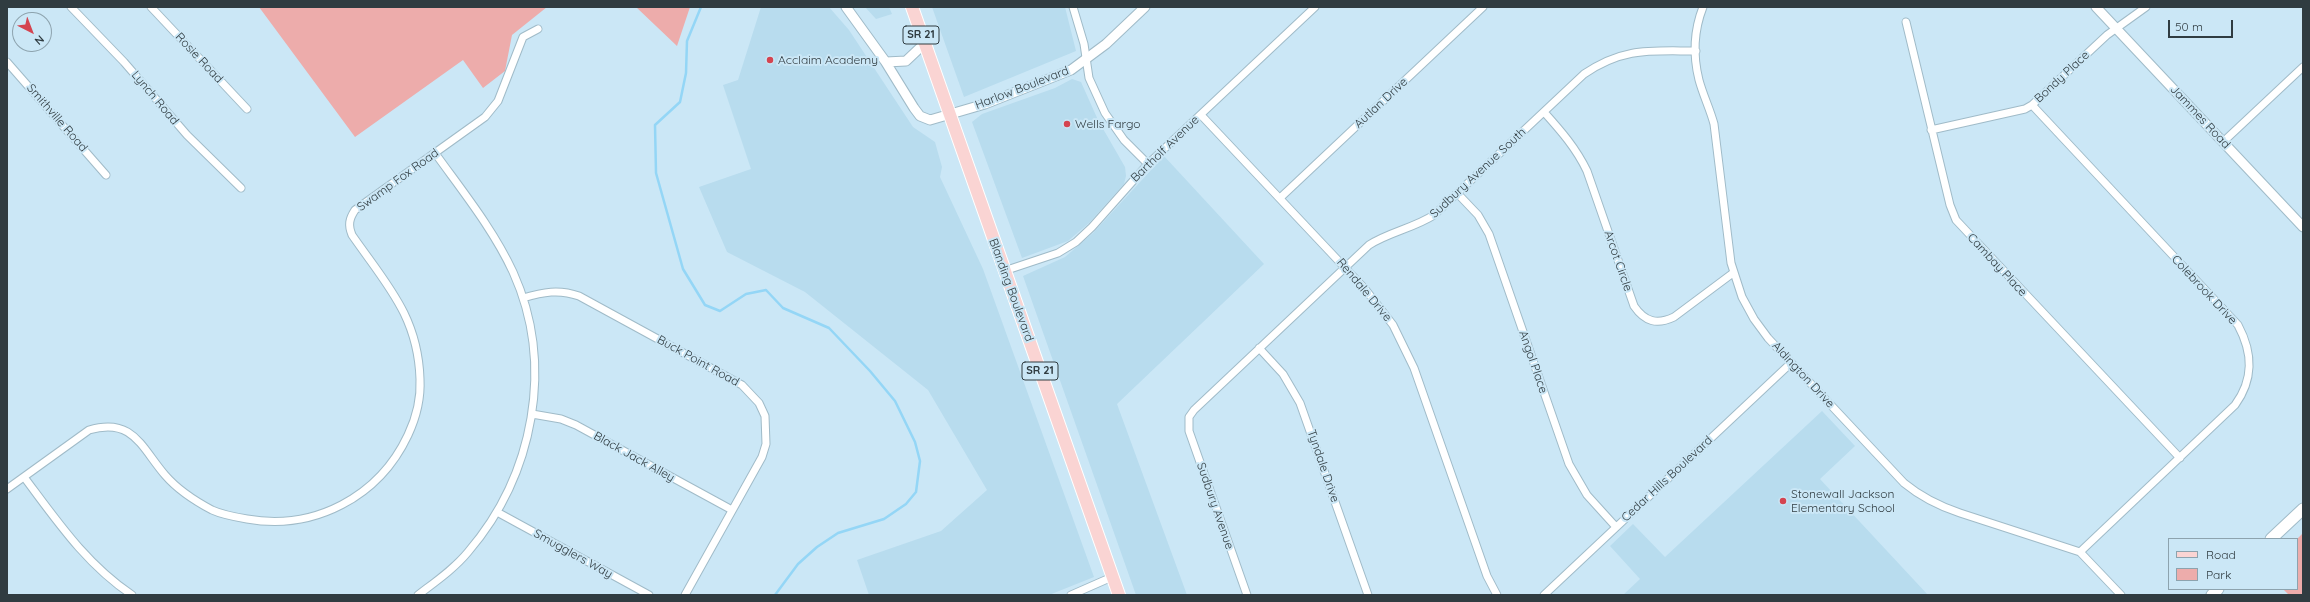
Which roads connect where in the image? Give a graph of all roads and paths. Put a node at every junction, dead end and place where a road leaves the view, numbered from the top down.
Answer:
1 (71, 7) edge
2 (151, 7) edge
3 (846, 7) edge
4 (912, 7) edge
5 (1073, 7) edge
6 (1145, 7) edge
7 (1315, 7) edge
8 (1483, 7) edge
9 (1703, 7) edge
10 (2096, 7) edge
11 (2146, 7) edge
12 (1906, 22) dead end
13 (2116, 28) junction
14 (538, 29) dead end
15 (924, 44) junction
16 (1696, 51) junction
17 (1086, 59) junction
18 (7, 62) edge
19 (886, 62) junction
20 (2303, 67) edge
21 (2032, 105) junction
22 (248, 109) dead end
23 (1544, 112) junction
24 (949, 115) junction
25 (1201, 115) junction
26 (1931, 130) junction
27 (2223, 142) junction
28 (435, 153) junction
29 (1148, 164) junction
30 (106, 175) dead end
31 (241, 188) dead end
32 (1458, 194) junction
33 (1280, 198) junction
34 (2303, 226) edge
35 (1345, 267) junction
36 (1004, 271) junction
37 (1734, 273) junction
38 (523, 298) junction
39 (1259, 348) junction
40 (1791, 363) junction
41 (532, 414) junction
42 (1189, 417) joint
43 (2180, 458) junction
44 (24, 477) junction
45 (7, 490) edge
46 (2303, 509) edge
47 (732, 510) junction
48 (497, 512) junction
49 (1616, 527) junction
50 (2272, 538) edge
51 (2080, 552) junction
52 (1112, 577) junction
53 (132, 595) edge
54 (418, 595) edge
55 (649, 595) edge
56 (685, 595) edge
57 (1071, 595) edge
58 (1119, 595) edge
59 (1247, 595) edge
60 (1368, 595) edge
61 (1496, 595) edge
62 (1544, 595) edge
63 (2121, 595) edge

1 - 31 street, Lynch Road
2 - 22 street, Rosie Road
3 - 19 street, Harlow Boulevard
4 - 15 main road, Blanding Boulevard / SR 21
5 - 17 street
6 - 17 street, Harlow Boulevard
7 - 25 street, Bartholf Avenue
8 - 33 street, Autlan Drive
9 - 16 street, Aldington Drive
10 - 13 street, Jammes Road
11 - 13 street, Bondy Place
12 - 26 street, Cambay Place
13 - 21 street, Bondy Place
13 - 27 street, Jammes Road
14 - 28 street, Swamp Fox Road
15 - 19 street
15 - 24 main road, Blanding Boulevard / SR 21
16 - 23 street, Sudbury Avenue South
16 - 37 street, Aldington Drive
17 - 24 street, Harlow Boulevard
17 - 29 street
18 - 30 street, Smithville Road
19 - 24 street, Harlow Boulevard
20 - 27 street
21 - 26 street, Bondy Place
21 - 43 street, Colebrook Drive
23 - 32 street, Sudbury Avenue South
23 - 37 street, Arcot Circle
24 - 36 main road, Blanding Boulevard / SR 21
25 - 29 street, Bartholf Avenue
25 - 33 street, Rendale Drive
26 - 43 street, Cambay Place
27 - 34 street, Jammes Road
28 - 38 street
28 - 44 street, Swamp Fox Road
29 - 36 street, Bartholf Avenue
32 - 35 street, Sudbury Avenue South
32 - 49 street, Angol Place
33 - 35 street, Rendale Drive
35 - 39 street, Sudbury Avenue South
35 - 61 street, Rendale Drive
36 - 52 main road, Blanding Boulevard / SR 21
37 - 40 street, Aldington Drive
38 - 41 street
38 - 47 street, Buck Point Road
39 - 42 street, Sudbury Avenue South
39 - 60 street, Tyndale Drive
40 - 49 street, Cedar Hills Boulevard
40 - 51 street, Aldington Drive
41 - 47 street, Black Jack Alley
41 - 48 street
42 - 59 street, Sudbury Avenue
43 - 51 street, Colebrook Drive
44 - 45 street, Swamp Fox Road
44 - 53 street
46 - 50 main road
47 - 56 street, Buck Point Road
48 - 54 street
48 - 55 street, Smugglers Way
49 - 62 street, Cedar Hills Boulevard
51 - 63 street, Aldington Drive
52 - 57 street
52 - 58 main road, Blanding Boulevard / SR 21

